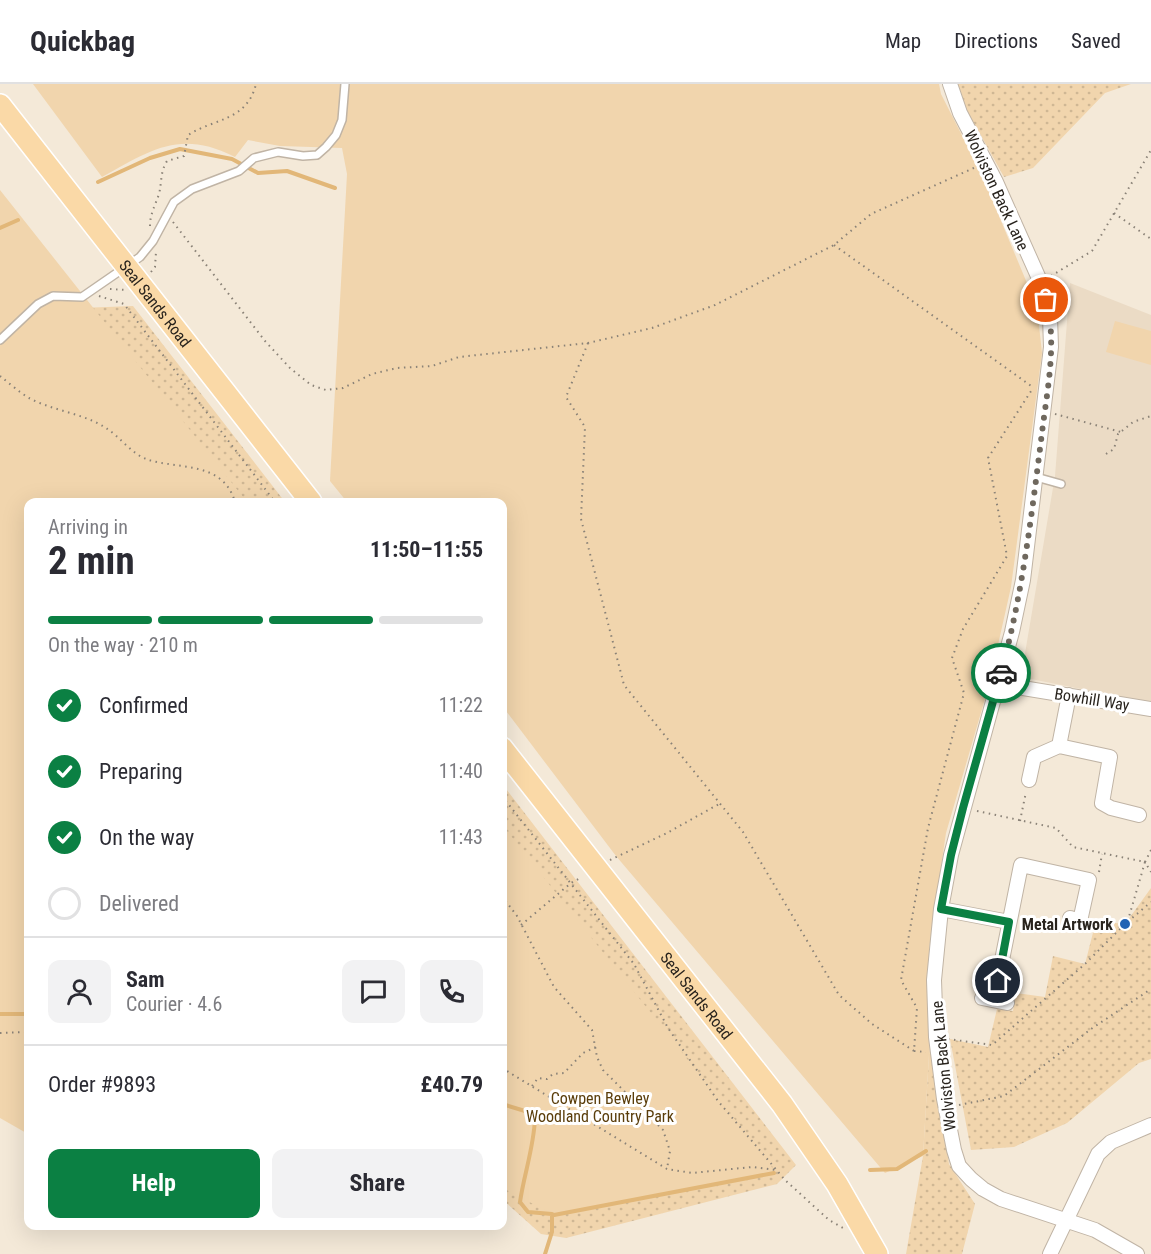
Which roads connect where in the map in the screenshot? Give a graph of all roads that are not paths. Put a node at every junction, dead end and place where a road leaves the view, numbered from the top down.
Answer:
1 (345, 84) edge
2 (950, 84) edge
3 (0, 105) edge
4 (126, 265) junction
5 (0, 340) edge
6 (1036, 477) junction
7 (1060, 484) dead end
8 (308, 498) edge
9 (998, 684) junction
10 (1069, 696) junction
11 (1151, 709) edge
12 (1059, 746) junction
13 (507, 754) edge
14 (1029, 780) road end
15 (1139, 815) dead end
16 (941, 909) junction
17 (1070, 918) dead end
18 (1009, 922) junction
19 (995, 1000) dead end
20 (1151, 1125) edge
21 (1067, 1220) junction
22 (874, 1246) edge
23 (1050, 1254) edge
24 (1137, 1254) edge

1 - 4 lane
2 - 6 street, Wolviston Back Lane
3 - 4 main road, Seal Sands Road
4 - 5 lane
4 - 8 main road, Seal Sands Road
6 - 7 lane
6 - 9 street, Wolviston Back Lane
9 - 10 street, Bowhill Way
9 - 16 street, Wolviston Back Lane
10 - 11 street, Bowhill Way
10 - 12 street
12 - 14 street
12 - 15 street
13 - 22 main road, Seal Sands Road
16 - 18 street
16 - 21 street, Wolviston Back Lane
17 - 18 street
18 - 19 street
20 - 21 street
21 - 23 street
21 - 24 street, Wolviston Back Lane

